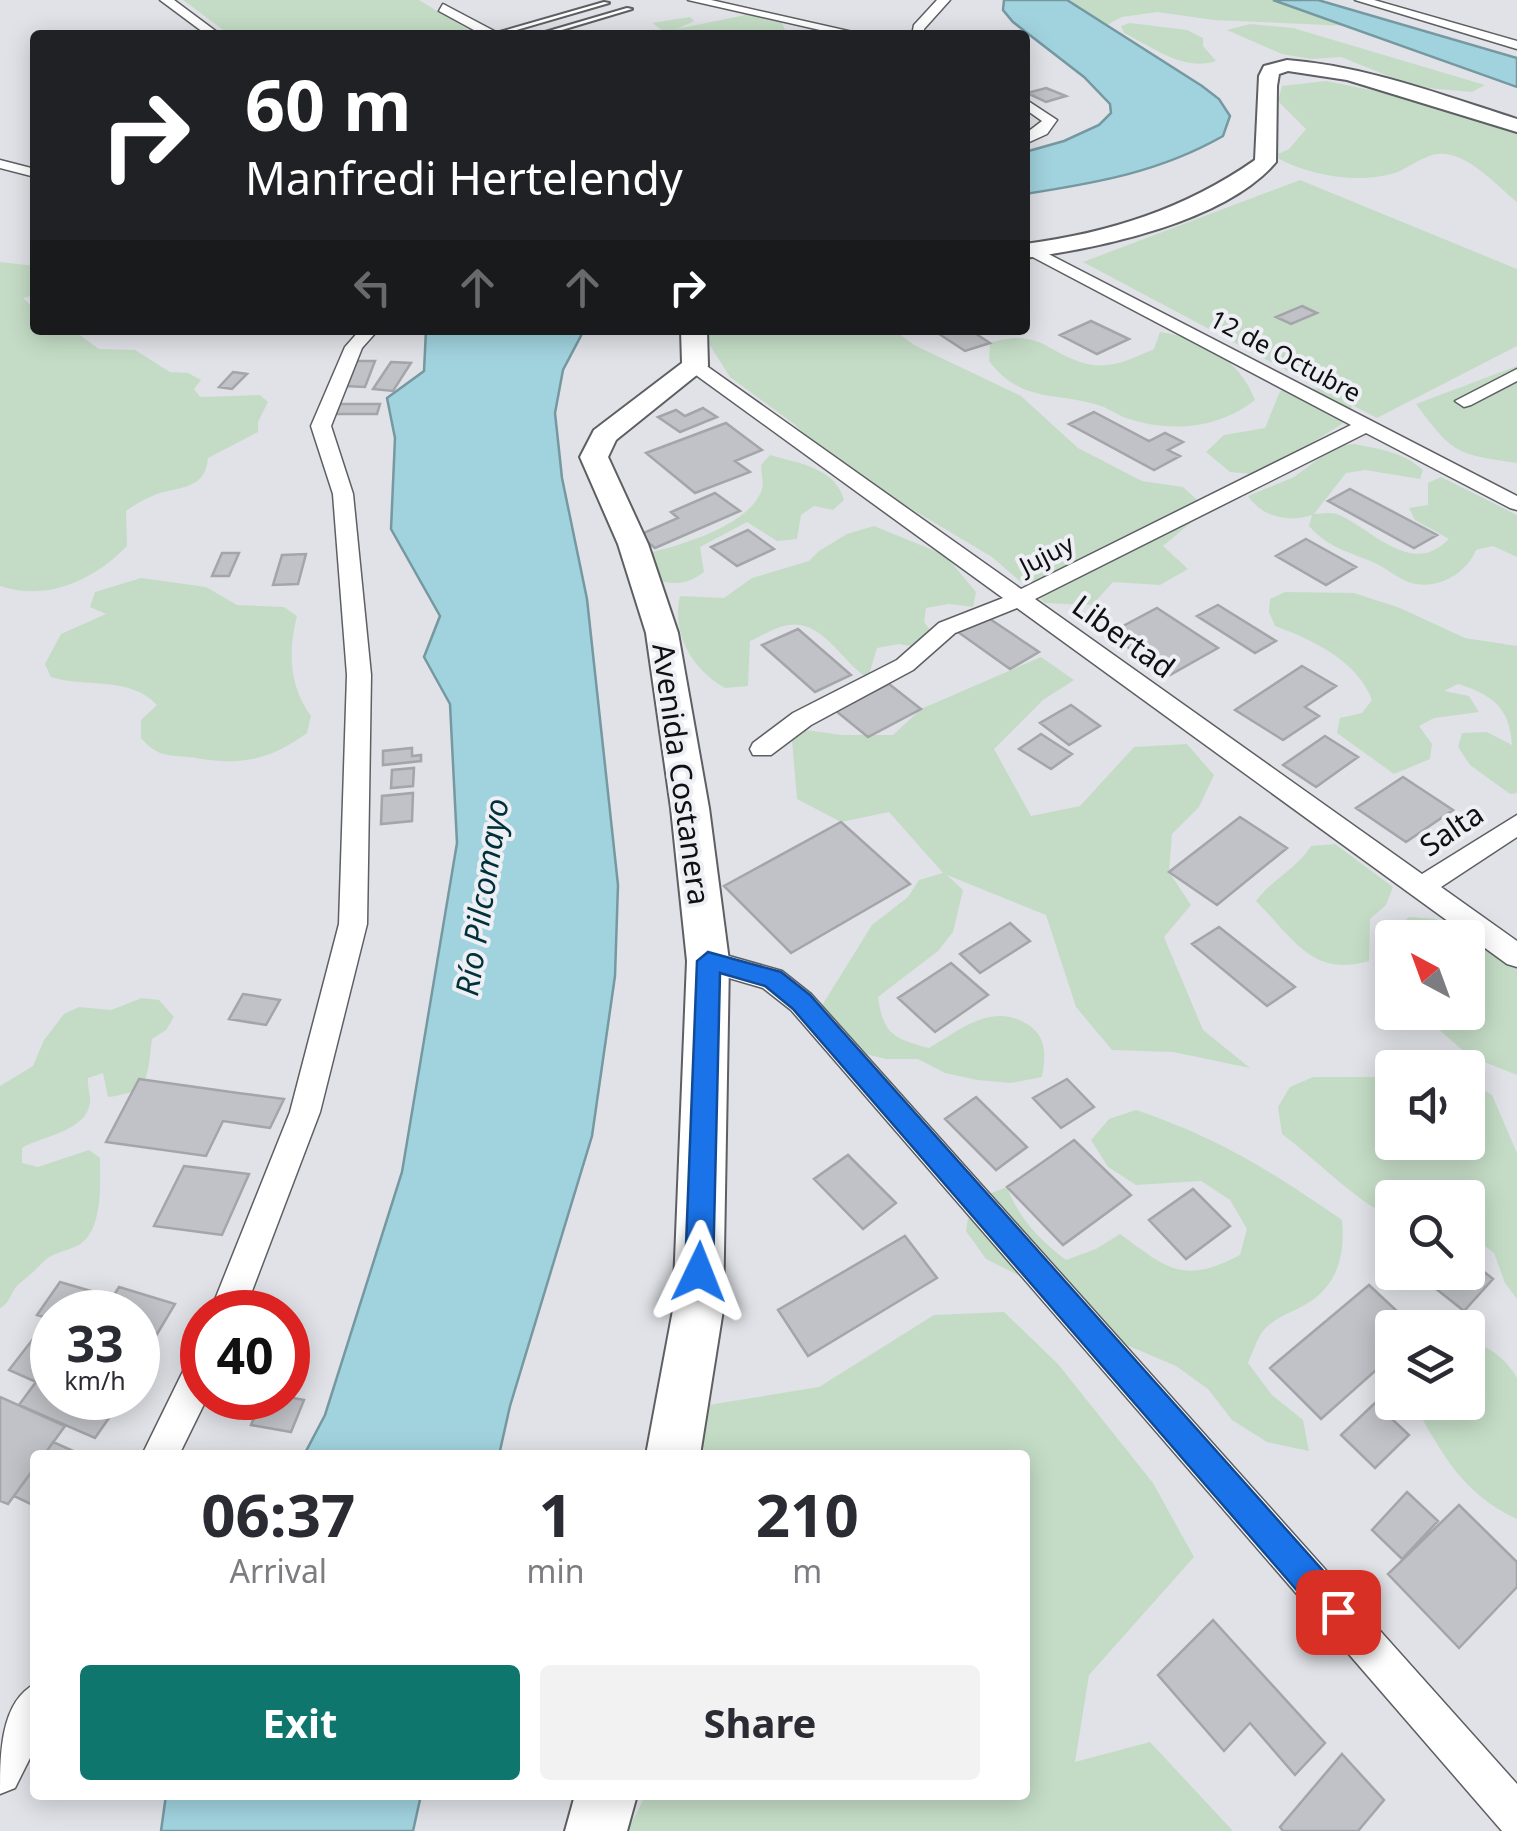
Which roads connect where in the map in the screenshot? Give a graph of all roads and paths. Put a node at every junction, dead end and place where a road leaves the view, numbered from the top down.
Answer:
1 (166, 0) edge
2 (694, 0) edge
3 (944, 0) edge
4 (1361, 0) edge
5 (458, 4) dead end
6 (606, 4) dead end
7 (1424, 7) dead end
8 (629, 8) dead end
9 (1409, 14) junction
10 (208, 30) edge
11 (483, 30) edge
12 (510, 30) edge
13 (555, 30) edge
14 (836, 30) edge
15 (918, 30) edge
16 (1517, 45) edge
17 (1030, 107) edge
18 (1517, 126) edge
19 (1030, 137) edge
20 (0, 164) edge
21 (30, 172) edge
22 (1030, 251) edge
23 (1030, 252) edge
24 (365, 335) edge
25 (694, 348) edge
26 (1517, 374) edge
27 (1464, 401) dead end
28 (1366, 425) junction
29 (1517, 504) edge
30 (1020, 598) junction
31 (762, 749) dead end
32 (1517, 824) edge
33 (1422, 887) junction
34 (1517, 956) edge
35 (708, 961) junction
36 (236, 1290) edge
37 (180, 1415) edge
38 (162, 1450) edge
39 (673, 1450) edge
40 (30, 1716) edge
41 (0, 1773) edge
42 (605, 1800) edge
43 (1517, 1816) edge
44 (596, 1831) edge

1 - 10 street
2 - 14 street
3 - 15 street
4 - 9 street
5 - 11 street
6 - 12 lane
7 - 9 street
8 - 13 lane
9 - 16 street
17 - 19 street
18 - 22 street
20 - 21 street
23 - 28 street, 12 de Octubre
24 - 36 street
25 - 30 street, Libertad
25 - 35 street, Avenida Costanera
26 - 27 street
28 - 29 street, 12 de Octubre
28 - 30 street, Jujuy
30 - 31 street, Jujuy
30 - 33 street, Libertad
32 - 33 street, Salta
33 - 34 street, Libertad
35 - 39 street, Avenida Costanera
35 - 43 street
37 - 38 street
40 - 41 street
42 - 44 street

